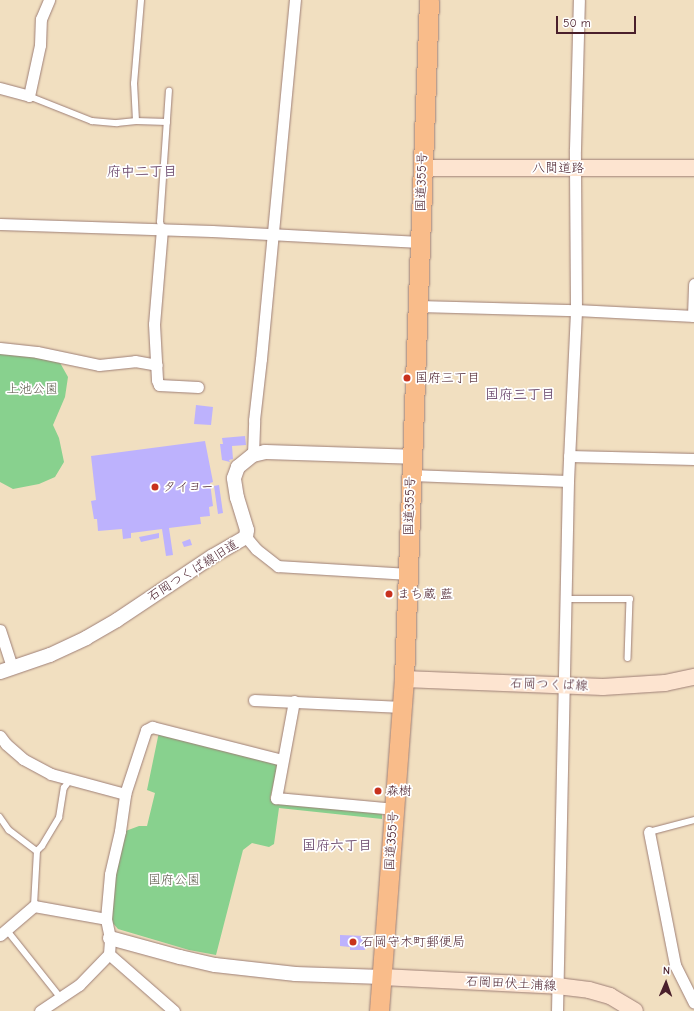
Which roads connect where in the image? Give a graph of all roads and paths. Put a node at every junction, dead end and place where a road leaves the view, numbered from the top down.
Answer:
1 (49, 0) edge
2 (140, 0) edge
3 (295, 0) edge
4 (429, 0) edge
5 (579, 0) edge
6 (0, 88) edge
7 (169, 91) dead end
8 (29, 96) junction
9 (136, 121) junction
10 (167, 122) junction
11 (423, 168) junction
12 (575, 168) junction
13 (694, 168) edge
14 (0, 224) edge
15 (162, 228) junction
16 (273, 235) junction
17 (420, 242) junction
18 (694, 284) edge
19 (418, 306) junction
20 (576, 310) junction
21 (693, 316) edge
22 (0, 348) edge
23 (157, 365) junction
24 (198, 387) dead end
25 (253, 455) junction
26 (569, 456) junction
27 (694, 459) edge
28 (412, 466) junction
29 (568, 481) junction
30 (246, 537) junction
31 (408, 574) junction
32 (565, 599) junction
33 (0, 630) edge
34 (628, 658) dead end
35 (6, 670) edge
36 (694, 677) edge
37 (404, 680) junction
38 (564, 685) junction
39 (254, 700) dead end
40 (294, 701) junction
41 (402, 707) junction
42 (0, 736) edge
43 (282, 760) junction
44 (70, 780) junction
45 (125, 794) junction
46 (395, 809) junction
47 (0, 817) edge
48 (694, 820) edge
49 (649, 832) joint
50 (37, 851) junction
51 (34, 906) junction
52 (106, 919) junction
53 (3, 933) edge
54 (110, 938) junction
55 (109, 954) junction
56 (382, 978) junction
57 (558, 986) junction
58 (61, 998) junction
59 (694, 1003) edge
60 (694, 1007) edge
61 (168, 1010) edge
62 (40, 1011) edge
63 (379, 1011) edge
64 (557, 1011) edge
65 (635, 1011) edge
66 (692, 1011) edge

1 - 8 street
2 - 9 lane
3 - 16 street
4 - 11 highway, 国道355号
5 - 12 street
6 - 8 street
7 - 10 lane
8 - 9 lane
9 - 10 lane
10 - 15 lane
11 - 12 main road, 八間道路
11 - 17 highway, 国道355号
12 - 13 main road, 八間道路
12 - 20 street
14 - 15 street
15 - 16 street
15 - 23 street
16 - 17 street
16 - 25 street
17 - 19 highway, 国道355号
18 - 21 street
19 - 20 street
19 - 28 highway, 国道355号
20 - 21 street
20 - 26 street
22 - 23 street
23 - 24 street
25 - 28 street
25 - 30 street, 石岡つくば線旧道
26 - 27 street
26 - 29 street
28 - 29 street
28 - 31 highway, 国道355号
29 - 32 street
30 - 31 street
30 - 35 street, 石岡つくば線旧道
31 - 37 highway, 国道355号
32 - 34 lane
32 - 38 street
33 - 35 street
36 - 38 main road, 石岡つくば線
37 - 38 main road, 石岡つくば線
37 - 41 highway, 国道355号
38 - 57 street
39 - 40 street
40 - 41 street
40 - 43 street
41 - 46 highway, 国道355号
42 - 44 street
43 - 45 street
43 - 46 street
44 - 45 street
44 - 50 lane
45 - 52 street
46 - 56 highway, 国道355号
47 - 50 lane
48 - 49 lane
49 - 59 street
50 - 51 lane
51 - 52 street
51 - 53 street
52 - 54 street
53 - 58 lane
54 - 55 street
54 - 56 street
55 - 58 street
55 - 61 street
56 - 57 main road, 石岡田伏土浦線
56 - 63 highway, 国道355号
57 - 64 street
57 - 65 main road, 石岡田伏土浦線
58 - 62 street
60 - 66 street

